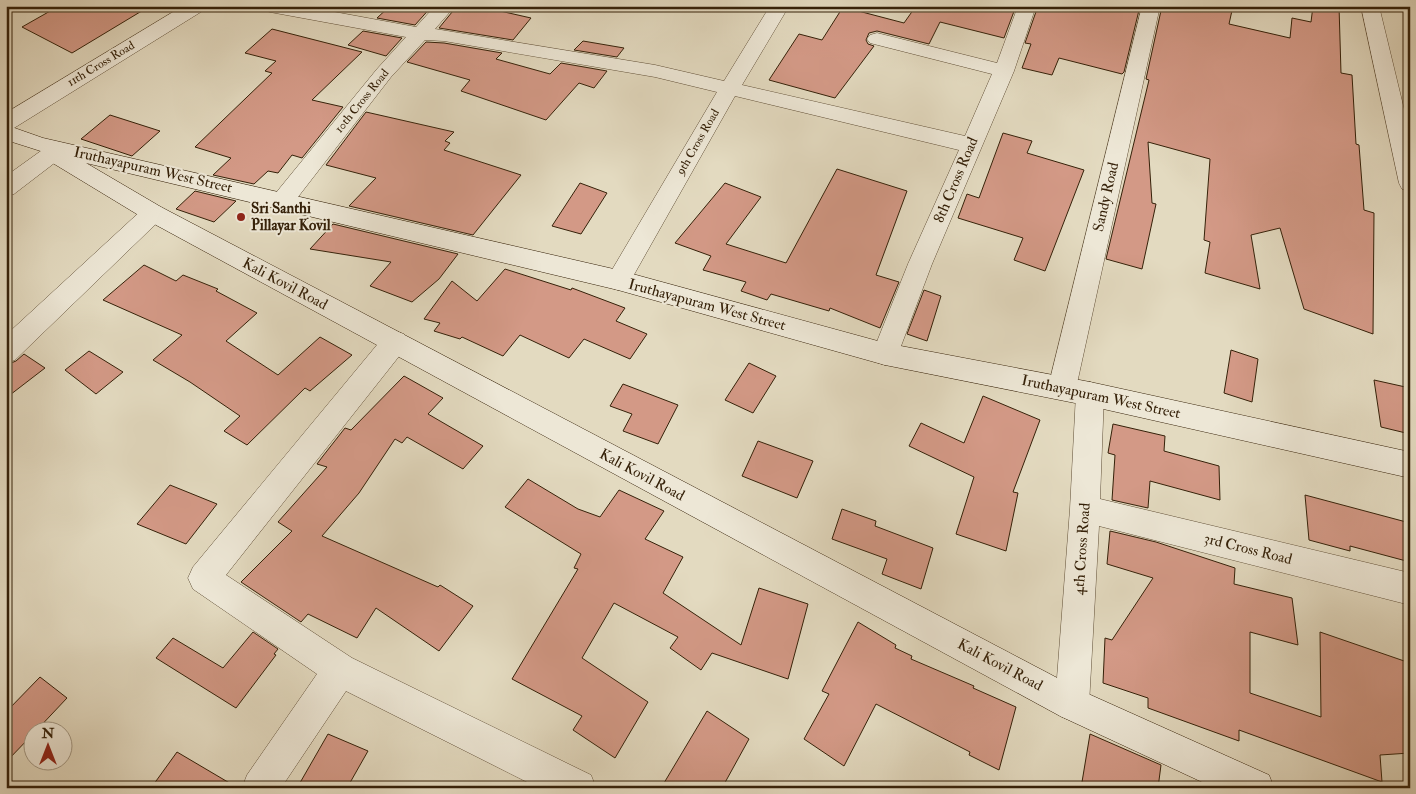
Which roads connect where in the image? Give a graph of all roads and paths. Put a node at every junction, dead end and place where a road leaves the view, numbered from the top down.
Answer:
1 (197, 6) edge
2 (270, 6) edge
3 (446, 6) edge
4 (780, 6) edge
5 (1027, 6) edge
6 (1151, 6) edge
7 (1370, 6) edge
8 (420, 34) junction
9 (877, 39) dead end
10 (1004, 71) junction
11 (728, 89) junction
12 (6, 123) edge
13 (6, 132) edge
14 (970, 145) junction
15 (45, 148) junction
16 (1410, 183) edge
17 (6, 188) edge
18 (284, 200) junction
19 (154, 213) junction
20 (618, 280) junction
21 (395, 342) junction
22 (6, 352) edge
23 (885, 354) junction
24 (1076, 391) junction
25 (1410, 465) edge
26 (1085, 509) junction
27 (1410, 589) edge
28 (340, 670) junction
29 (1072, 704) junction
30 (260, 788) edge
31 (578, 788) edge
32 (1256, 788) edge

1 - 12 street, 11th Cross Road
2 - 8 street
3 - 8 street, 10th Cross Road
4 - 11 street, 9th Cross Road
5 - 10 street, 8th Cross Road
6 - 24 street, Sandy Road
7 - 16 street
8 - 11 street
8 - 18 street, 10th Cross Road
9 - 10 street
10 - 14 street, 8th Cross Road
11 - 14 street
11 - 20 street, 9th Cross Road
13 - 15 street, Iruthayapuram West Street
14 - 23 street, 8th Cross Road
15 - 17 street
15 - 18 street, Iruthayapuram West Street
15 - 19 street, Kali Kovil Road
18 - 20 street, Iruthayapuram West Street
19 - 21 street, Kali Kovil Road
19 - 22 street
20 - 23 street, Iruthayapuram West Street
21 - 28 street
21 - 29 street, Kali Kovil Road
23 - 24 street, Iruthayapuram West Street
24 - 25 street, Iruthayapuram West Street
24 - 26 street, 4th Cross Road
26 - 27 street, 3rd Cross Road
26 - 29 street, 4th Cross Road
28 - 30 street
28 - 31 street
29 - 32 street, Kali Kovil Road

